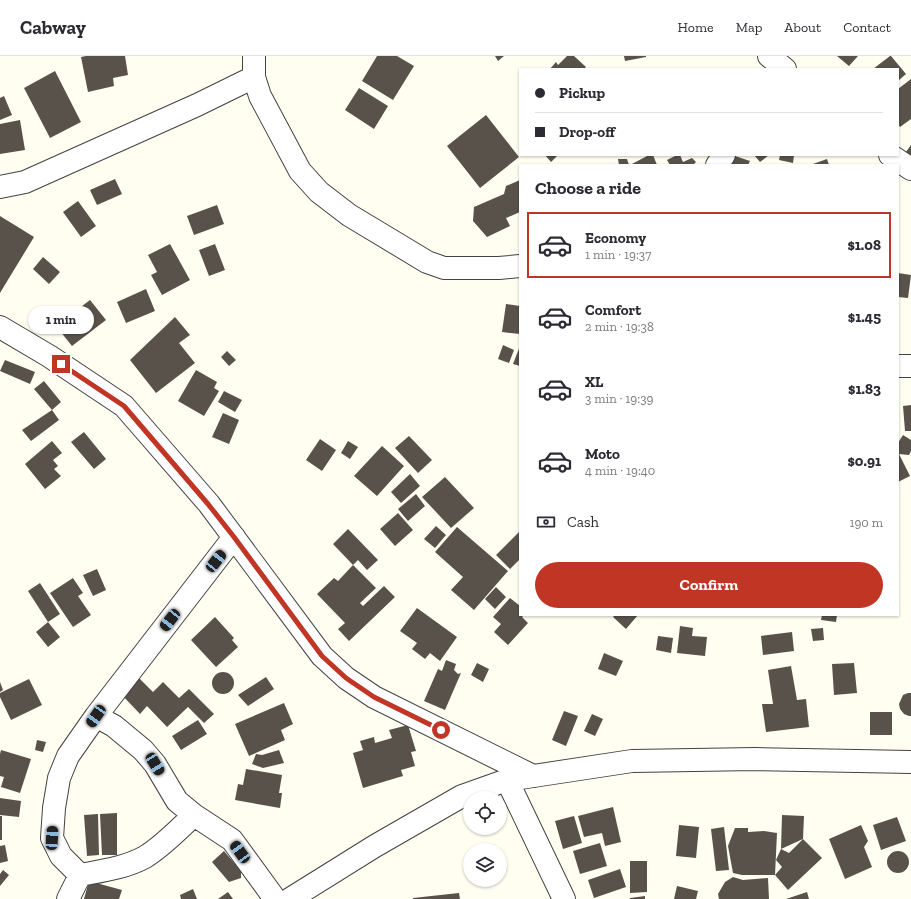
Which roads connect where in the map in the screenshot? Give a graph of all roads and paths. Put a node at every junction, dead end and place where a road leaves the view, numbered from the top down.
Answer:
1 (769, 56) edge
2 (254, 66) edge
3 (784, 68) edge
4 (892, 156) edge
5 (911, 169) edge
6 (0, 187) edge
7 (519, 266) edge
8 (0, 327) edge
9 (899, 366) edge
10 (911, 366) edge
11 (234, 537) junction
12 (96, 716) junction
13 (911, 762) edge
14 (533, 776) junction
15 (507, 780) junction
16 (194, 815) junction
17 (80, 876) junction
18 (68, 899) edge
19 (275, 899) edge
20 (290, 899) edge
21 (564, 899) edge

1 - 3 street
2 - 6 street
2 - 7 street
4 - 5 street
8 - 11 street
9 - 10 street
11 - 12 street
11 - 14 street
12 - 16 street
12 - 17 street
13 - 14 street
14 - 15 street
15 - 20 street
15 - 21 street
16 - 17 street
16 - 19 street
17 - 18 street

